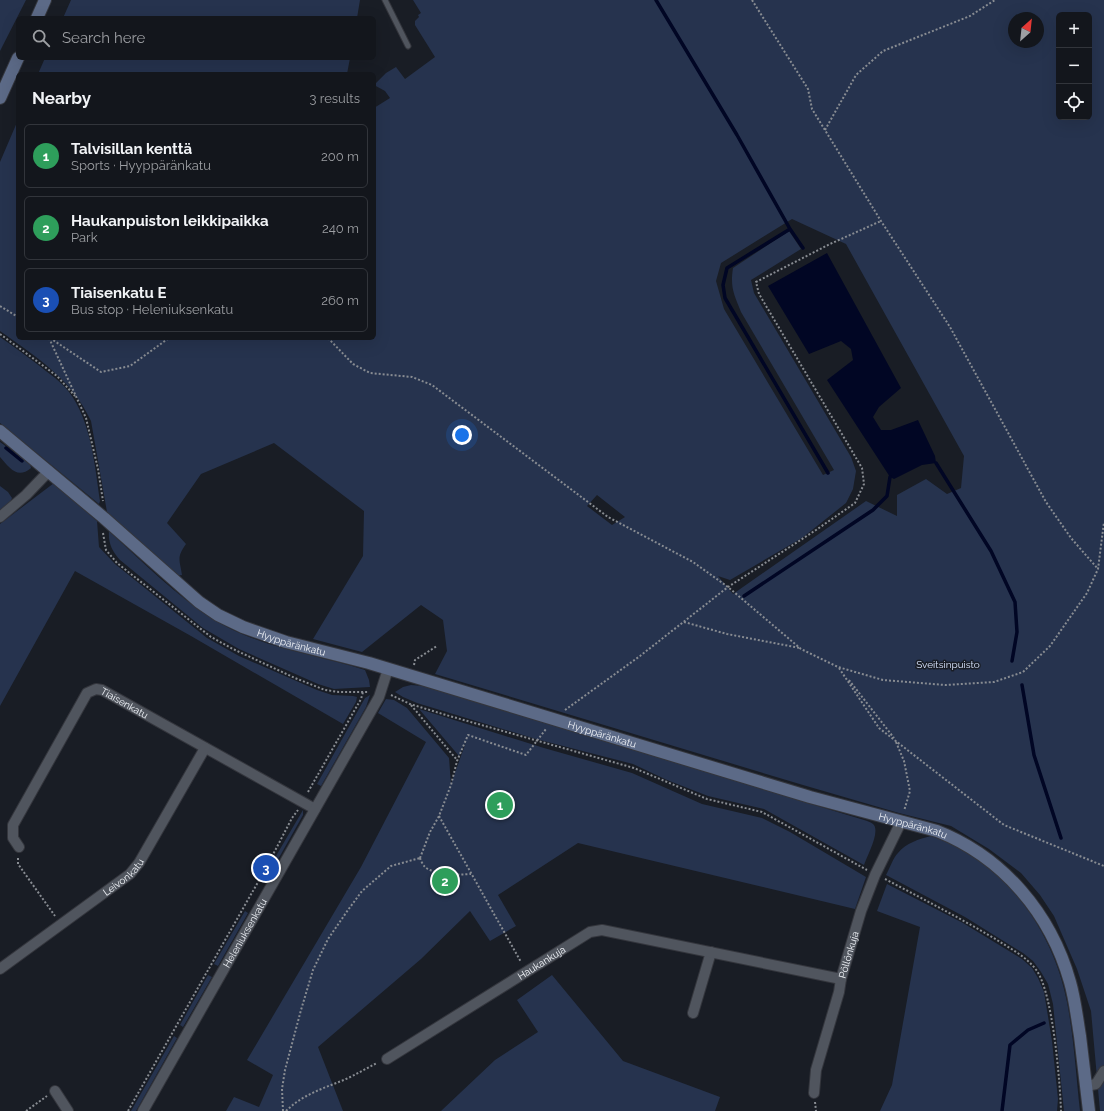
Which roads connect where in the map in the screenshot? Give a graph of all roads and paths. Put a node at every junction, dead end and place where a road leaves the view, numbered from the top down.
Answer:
1 (45, 0) edge
2 (385, 0) edge
3 (752, 0) edge
4 (995, 0) edge
5 (38, 16) edge
6 (408, 46) dead end
7 (17, 60) edge
8 (0, 98) edge
9 (825, 130) junction
10 (881, 221) junction
11 (0, 306) edge
12 (16, 316) edge
13 (0, 334) edge
14 (50, 340) edge
15 (52, 340) edge
16 (166, 340) edge
17 (330, 340) edge
18 (78, 400) junction
19 (0, 431) edge
20 (49, 471) junction
21 (0, 517) edge
22 (104, 518) junction
23 (1104, 522) edge
24 (1098, 569) junction
25 (728, 587) junction
26 (684, 622) junction
27 (437, 646) dead end
28 (801, 649) junction
29 (838, 667) junction
30 (388, 669) junction
31 (410, 676) junction
32 (363, 692) junction
33 (380, 693) junction
34 (410, 704) junction
35 (553, 719) junction
36 (896, 741) junction
37 (536, 742) junction
38 (205, 748) junction
39 (457, 760) junction
40 (302, 802) junction
41 (315, 809) junction
42 (439, 816) junction
43 (901, 822) junction
44 (19, 847) joint
45 (420, 858) junction
46 (1104, 866) edge
47 (471, 874) junction
48 (875, 875) junction
49 (61, 924) junction
50 (711, 952) junction
51 (0, 969) edge
52 (526, 972) junction
53 (841, 979) junction
54 (692, 1013) dead end
55 (387, 1058) joint
56 (1104, 1071) edge
57 (1086, 1086) junction
58 (54, 1091) joint
59 (814, 1093) dead end
60 (290, 1110) edge
61 (26, 1111) edge
62 (68, 1111) edge
63 (128, 1111) edge
64 (143, 1111) edge
65 (283, 1111) edge
66 (286, 1111) edge
67 (1060, 1111) edge
68 (1089, 1111) edge

1 - 5 street
2 - 6 lane
3 - 9 path
4 - 9 path
7 - 8 street
9 - 10 path
10 - 24 path
10 - 25 path
11 - 12 path
13 - 18 path
14 - 18 path
15 - 16 path
17 - 25 path
18 - 22 path
19 - 20 street, Hyyppäränkatu
20 - 21 street
20 - 22 street, Hyyppäränkatu
22 - 30 street, Hyyppäränkatu
22 - 32 path
23 - 24 path
24 - 29 path
25 - 26 path
25 - 28 path
26 - 28 path
26 - 35 path
27 - 31 path
28 - 29 path
29 - 36 path
29 - 36 path
30 - 31 street, Hyyppäränkatu
30 - 33 street, Heleniuksenkatu
31 - 35 street, Hyyppäränkatu
32 - 33 path
32 - 40 path
33 - 34 path
33 - 41 street, Heleniuksenkatu
34 - 37 path
34 - 39 path
35 - 37 path
35 - 43 street, Hyyppäränkatu
36 - 43 path
36 - 46 path
37 - 39 path
37 - 48 path
38 - 40 street, Tiaisenkatu
38 - 44 street, Tiaisenkatu
38 - 49 street, Leivonkatu
39 - 42 path
40 - 41 street, Tiaisenkatu
40 - 63 path
41 - 64 street, Heleniuksenkatu
42 - 45 path
42 - 47 path
43 - 48 street, Pöllönkuja
43 - 57 street, Hyyppäränkatu
44 - 49 path
45 - 47 path
45 - 65 path
47 - 52 path
48 - 53 street, Pöllönkuja
48 - 67 path
49 - 51 street, Leivonkatu
50 - 52 street, Haukankuja
50 - 53 street, Haukankuja
50 - 54 street
52 - 55 street, Haukankuja
53 - 59 street, Pöllönkuja
55 - 60 path
56 - 57 street
57 - 68 street, Hyyppäränkatu
58 - 61 path
58 - 62 street
60 - 66 path

